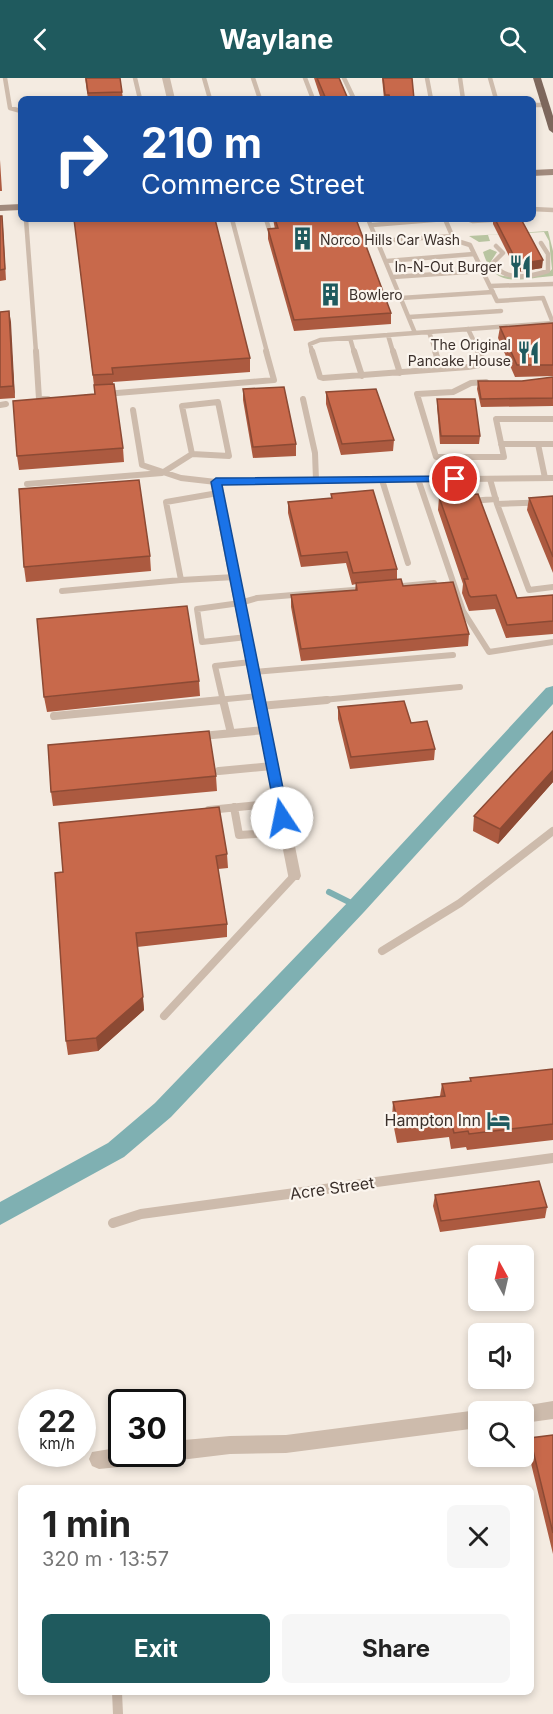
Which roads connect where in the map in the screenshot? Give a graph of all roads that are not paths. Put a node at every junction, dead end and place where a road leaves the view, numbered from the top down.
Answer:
1 (5, 78) edge
2 (135, 78) edge
3 (166, 78) edge
4 (204, 78) edge
5 (254, 78) edge
6 (305, 78) edge
7 (344, 78) edge
8 (427, 78) edge
9 (460, 78) edge
10 (490, 78) edge
11 (537, 78) edge
12 (139, 96) edge
13 (170, 96) edge
14 (209, 96) edge
15 (259, 96) edge
16 (312, 96) edge
17 (353, 96) edge
18 (430, 96) edge
19 (463, 96) edge
20 (495, 96) edge
21 (536, 105) edge
22 (546, 105) junction
23 (18, 110) edge
24 (553, 130) edge
25 (553, 172) edge
26 (536, 173) edge
27 (18, 207) edge
28 (0, 208) edge
29 (536, 209) edge
30 (553, 210) edge
31 (26, 222) edge
32 (233, 222) edge
33 (267, 222) edge
34 (370, 222) edge
35 (408, 222) edge
36 (446, 222) edge
37 (372, 225) junction
38 (272, 235) edge
39 (452, 236) junction
40 (379, 241) junction
41 (541, 243) dead end
42 (496, 246) dead end
43 (474, 254) junction
44 (387, 261) junction
45 (482, 271) junction
46 (393, 277) junction
47 (553, 282) edge
48 (490, 286) junction
49 (493, 292) junction
50 (401, 298) junction
51 (497, 301) junction
52 (501, 311) junction
53 (409, 317) junction
54 (553, 323) edge
55 (507, 326) junction
56 (468, 329) junction
57 (429, 332) junction
58 (415, 333) junction
59 (388, 335) junction
60 (350, 338) junction
61 (441, 369) junction
62 (400, 373) junction
63 (362, 376) junction
64 (494, 382) edge
65 (98, 395) edge
66 (51, 399) edge
67 (303, 399) dead end
68 (134, 410) dead end
69 (553, 419) edge
70 (501, 444) junction
71 (538, 444) junction
72 (553, 444) edge
73 (192, 454) junction
74 (451, 457) junction
75 (162, 473) junction
76 (549, 478) edge
77 (418, 479) junction
78 (455, 479) junction
79 (490, 479) junction
80 (316, 480) junction
81 (382, 480) junction
82 (27, 483) dead end
83 (217, 487) junction
84 (461, 502) edge
85 (497, 502) junction
86 (553, 502) edge
87 (438, 504) edge
88 (427, 505) junction
89 (408, 563) dead end
90 (235, 577) junction
91 (181, 580) junction
92 (434, 583) edge
93 (387, 587) edge
94 (375, 588) edge
95 (553, 588) edge
96 (62, 591) dead end
97 (240, 603) junction
98 (197, 609) junction
99 (186, 610) edge
100 (247, 637) junction
101 (553, 642) edge
102 (453, 655) dead end
103 (252, 667) junction
104 (460, 687) dead end
105 (224, 699) junction
106 (259, 701) junction
107 (54, 716) dead end
108 (265, 730) junction
109 (231, 733) junction
110 (196, 736) edge
111 (272, 766) junction
112 (219, 771) dead end
113 (279, 803) junction
114 (234, 807) junction
115 (201, 811) edge
116 (553, 831) edge
117 (285, 832) junction
118 (294, 876) joint
119 (382, 951) dead end
120 (164, 1016) dead end
121 (553, 1158) edge
122 (113, 1223) dead end
123 (553, 1410) edge
124 (534, 1413) edge
125 (468, 1420) edge
126 (186, 1450) edge
127 (108, 1458) edge
128 (99, 1459) dead end
129 (117, 1695) edge
130 (118, 1714) edge

1 - 23 lane
2 - 12 lane
3 - 13 street
4 - 14 lane
5 - 15 lane
6 - 16 lane
7 - 17 lane
8 - 18 lane
9 - 19 lane
10 - 20 lane
11 - 22 main road
21 - 22 lane
22 - 24 main road
25 - 26 main road
27 - 28 main road
29 - 30 lane
31 - 66 lane
32 - 65 lane
33 - 38 lane
34 - 37 lane
35 - 37 lane
36 - 39 lane
37 - 40 lane
39 - 40 lane
39 - 43 lane
40 - 44 lane
41 - 42 lane
43 - 44 lane
43 - 45 lane
44 - 46 lane
45 - 46 lane
45 - 48 lane
46 - 50 lane
47 - 48 lane
48 - 49 lane
49 - 50 lane
49 - 51 lane
50 - 53 lane
51 - 52 lane
51 - 54 lane
52 - 53 lane
52 - 55 lane
53 - 58 lane
54 - 55 lane
55 - 56 lane
56 - 57 lane
56 - 61 lane
57 - 58 lane
57 - 61 lane
58 - 59 lane
59 - 60 lane
59 - 62 lane
60 - 63 lane
60 - 63 lane
61 - 62 lane
62 - 63 lane
64 - 74 lane
67 - 80 lane
68 - 75 lane
69 - 70 lane
70 - 71 lane
70 - 74 lane
71 - 72 lane
71 - 76 lane
73 - 73 lane
73 - 75 lane
74 - 78 lane
75 - 82 lane
75 - 83 lane
76 - 79 street
77 - 78 street
77 - 81 street
77 - 88 lane
78 - 79 street
79 - 85 lane
80 - 81 street
80 - 83 street
81 - 89 lane
83 - 90 street
83 - 91 lane
84 - 85 lane
85 - 86 lane
85 - 95 lane
87 - 88 lane
88 - 101 lane
90 - 91 lane
90 - 97 street
91 - 96 lane
92 - 93 lane
94 - 97 lane
97 - 98 lane
97 - 100 street
98 - 99 lane
98 - 100 lane
100 - 103 street
102 - 103 lane
103 - 105 lane
103 - 106 street
104 - 106 lane
105 - 106 lane
105 - 107 lane
105 - 109 lane
106 - 108 street
108 - 109 lane
108 - 111 street
109 - 110 lane
111 - 112 lane
111 - 113 street
113 - 114 lane
113 - 117 street
114 - 115 lane
114 - 117 lane
116 - 119 lane
117 - 118 street
118 - 120 lane
121 - 122 lane, Acre Street
123 - 124 street
125 - 126 street
127 - 128 street
129 - 130 lane

